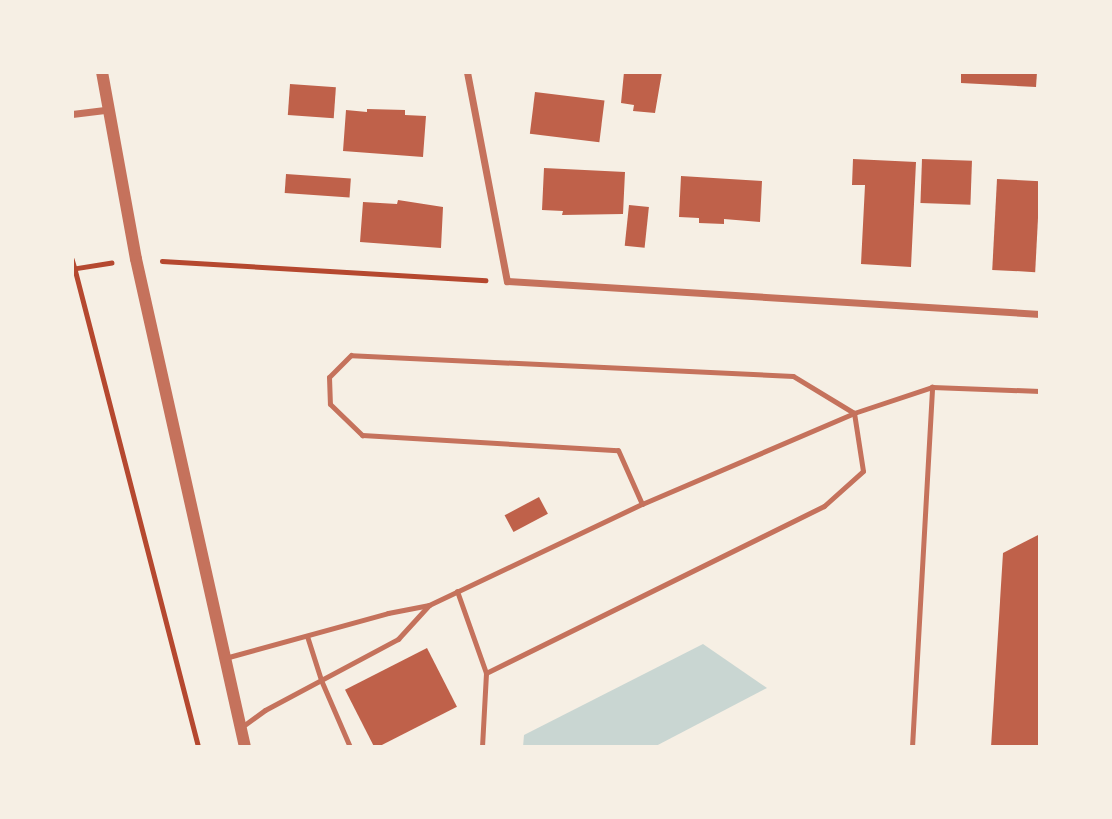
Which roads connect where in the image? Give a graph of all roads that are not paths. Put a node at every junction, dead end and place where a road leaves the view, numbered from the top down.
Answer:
1 (102, 72) edge
2 (467, 72) edge
3 (107, 110) junction
4 (72, 114) edge
5 (1040, 314) edge
6 (932, 387) junction
7 (1040, 391) edge
8 (853, 413) junction
9 (642, 504) junction
10 (457, 592) junction
11 (429, 605) junction
12 (307, 636) junction
13 (225, 658) junction
14 (486, 673) junction
15 (321, 680) junction
16 (240, 728) junction
17 (245, 747) edge
18 (350, 747) edge
19 (482, 747) edge
20 (912, 747) edge

1 - 3 street
2 - 5 street
3 - 4 street
3 - 13 street
6 - 7 lane
6 - 8 lane
6 - 20 lane
8 - 9 lane
8 - 9 lane
8 - 14 lane
9 - 10 lane
10 - 11 lane
10 - 14 lane
11 - 12 lane
11 - 15 lane
12 - 13 lane
12 - 15 lane
13 - 16 street
14 - 19 lane
15 - 16 lane
15 - 18 lane
16 - 17 street

